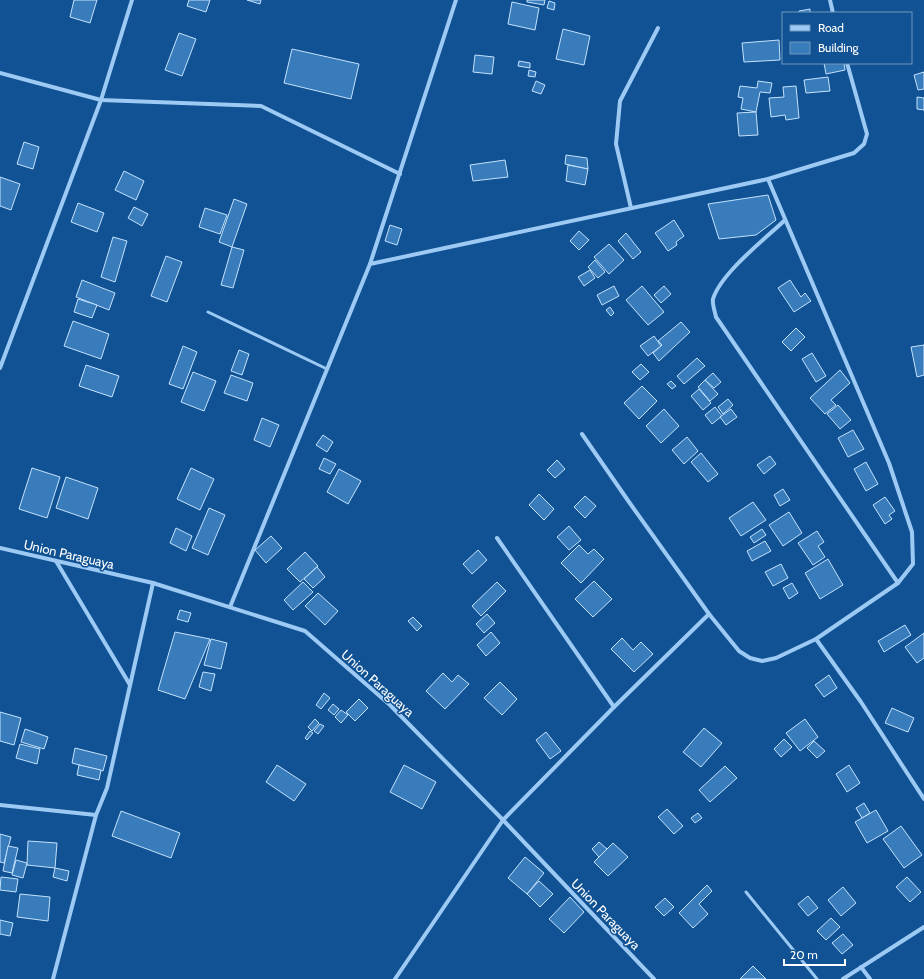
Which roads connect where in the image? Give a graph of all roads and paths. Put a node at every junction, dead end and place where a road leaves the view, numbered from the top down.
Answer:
1 (132, 0) edge
2 (456, 0) edge
3 (830, 0) edge
4 (834, 12) edge
5 (658, 28) dead end
6 (847, 64) edge
7 (0, 73) edge
8 (101, 100) junction
9 (400, 174) junction
10 (768, 179) junction
11 (631, 208) junction
12 (785, 220) junction
13 (370, 264) junction
14 (208, 312) dead end
15 (0, 368) edge
16 (327, 369) junction
17 (582, 434) dead end
18 (497, 538) dead end
19 (0, 548) edge
20 (56, 561) junction
21 (153, 583) junction
22 (898, 583) junction
23 (230, 607) junction
24 (709, 614) junction
25 (816, 639) junction
26 (130, 685) junction
27 (614, 707) junction
28 (924, 799) edge
29 (0, 805) edge
30 (96, 815) junction
31 (503, 820) junction
32 (746, 892) dead end
33 (924, 926) edge
34 (860, 967) junction
35 (52, 979) edge
36 (395, 979) edge
37 (654, 979) edge
38 (817, 979) edge
39 (843, 979) edge
40 (870, 979) edge

1 - 8 street
2 - 9 street
3 - 4 street
5 - 11 street
6 - 10 street
7 - 8 street
8 - 9 street
8 - 15 street
9 - 13 street
10 - 11 street
10 - 12 street
11 - 13 street
12 - 22 street
12 - 22 street
13 - 16 street
14 - 16 lane
16 - 23 street
17 - 24 street
18 - 27 street
19 - 20 street, Union Paraguaya
20 - 21 street, Union Paraguaya
20 - 26 street
21 - 23 street, Union Paraguaya
21 - 26 street
22 - 25 street
23 - 31 street, Union Paraguaya
24 - 25 street
24 - 27 street
25 - 28 street
26 - 30 street
27 - 31 street
29 - 30 street
30 - 35 street
31 - 36 street
31 - 37 street, Union Paraguaya
32 - 38 lane
33 - 34 street
34 - 39 street
34 - 40 street

